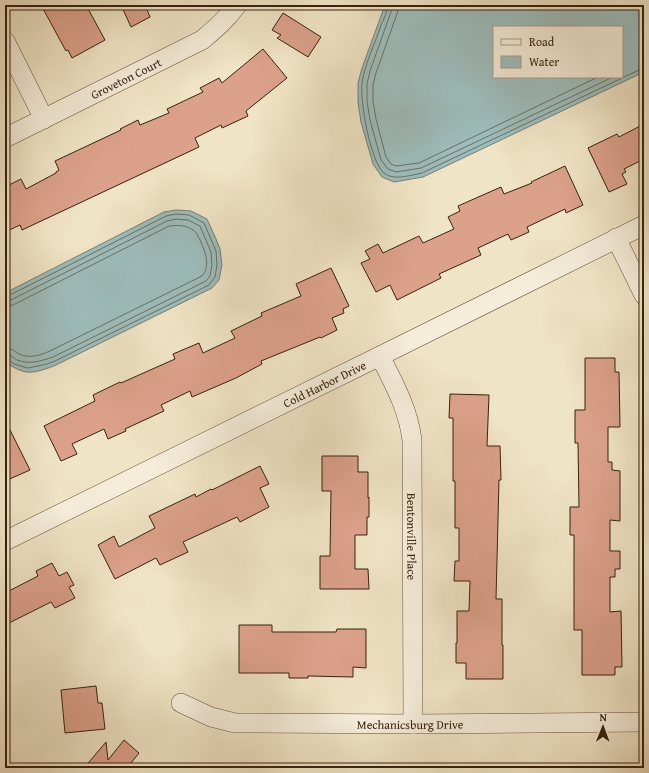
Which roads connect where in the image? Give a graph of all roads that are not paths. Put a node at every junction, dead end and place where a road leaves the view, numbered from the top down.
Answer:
1 (237, 5) edge
2 (5, 41) edge
3 (44, 119) junction
4 (5, 138) edge
5 (644, 225) edge
6 (616, 238) junction
7 (644, 295) edge
8 (380, 356) junction
9 (5, 541) edge
10 (181, 703) dead end
11 (644, 722) edge
12 (413, 724) junction

1 - 3 street, Groveton Court
2 - 3 street
3 - 4 street, Groveton Court
5 - 6 street, Cold Harbor Drive
6 - 7 street
6 - 8 street, Cold Harbor Drive
8 - 9 street, Cold Harbor Drive
8 - 12 street, Bentonville Place
10 - 12 street, Mechanicsburg Drive
11 - 12 street, Mechanicsburg Drive

